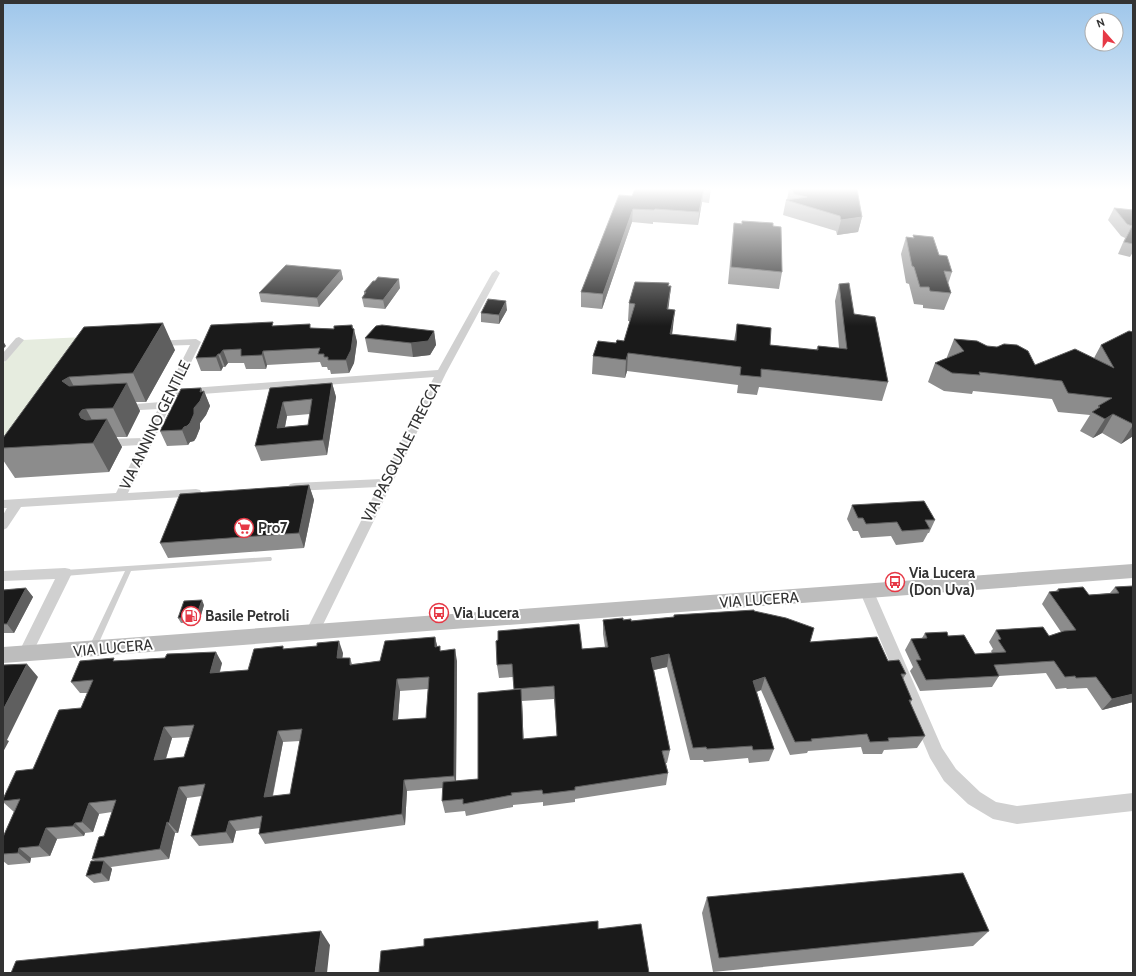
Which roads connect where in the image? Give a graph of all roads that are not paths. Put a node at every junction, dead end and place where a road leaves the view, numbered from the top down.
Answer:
1 (496, 273) dead end
2 (19, 340) dead end
3 (144, 344) edge
4 (3, 359) edge
5 (441, 373) junction
6 (170, 393) junction
7 (165, 405) junction
8 (113, 408) edge
9 (147, 441) junction
10 (102, 443) edge
11 (385, 483) junction
12 (278, 488) edge
13 (207, 492) edge
14 (120, 497) junction
15 (17, 503) junction
16 (3, 504) edge
17 (3, 525) edge
18 (269, 559) dead end
19 (129, 569) junction
20 (1133, 571) edge
21 (66, 573) junction
22 (3, 576) edge
23 (867, 592) junction
24 (312, 633) junction
25 (92, 649) junction
26 (25, 654) junction
27 (3, 656) edge
28 (1133, 802) edge

1 - 5 street, VIA PASQUALE TRECCA
2 - 4 street
3 - 6 street, VIA ANNINO GENTILE
5 - 6 street
5 - 11 street, VIA PASQUALE TRECCA
6 - 7 street, VIA ANNINO GENTILE
7 - 8 street
7 - 9 street, VIA ANNINO GENTILE
9 - 10 street
9 - 14 street, VIA ANNINO GENTILE
11 - 12 street
11 - 24 street, VIA PASQUALE TRECCA
13 - 14 street
14 - 15 street, VIA ANNINO GENTILE
15 - 16 street, VIA ANNINO GENTILE
15 - 17 street
18 - 19 lane
19 - 21 lane
19 - 25 lane
20 - 23 main road, VIA LUCERA
21 - 22 street
21 - 26 street
23 - 24 main road, VIA LUCERA
23 - 28 street
24 - 25 main road, VIA LUCERA
25 - 26 main road, VIA LUCERA
26 - 27 main road, VIA LUCERA

